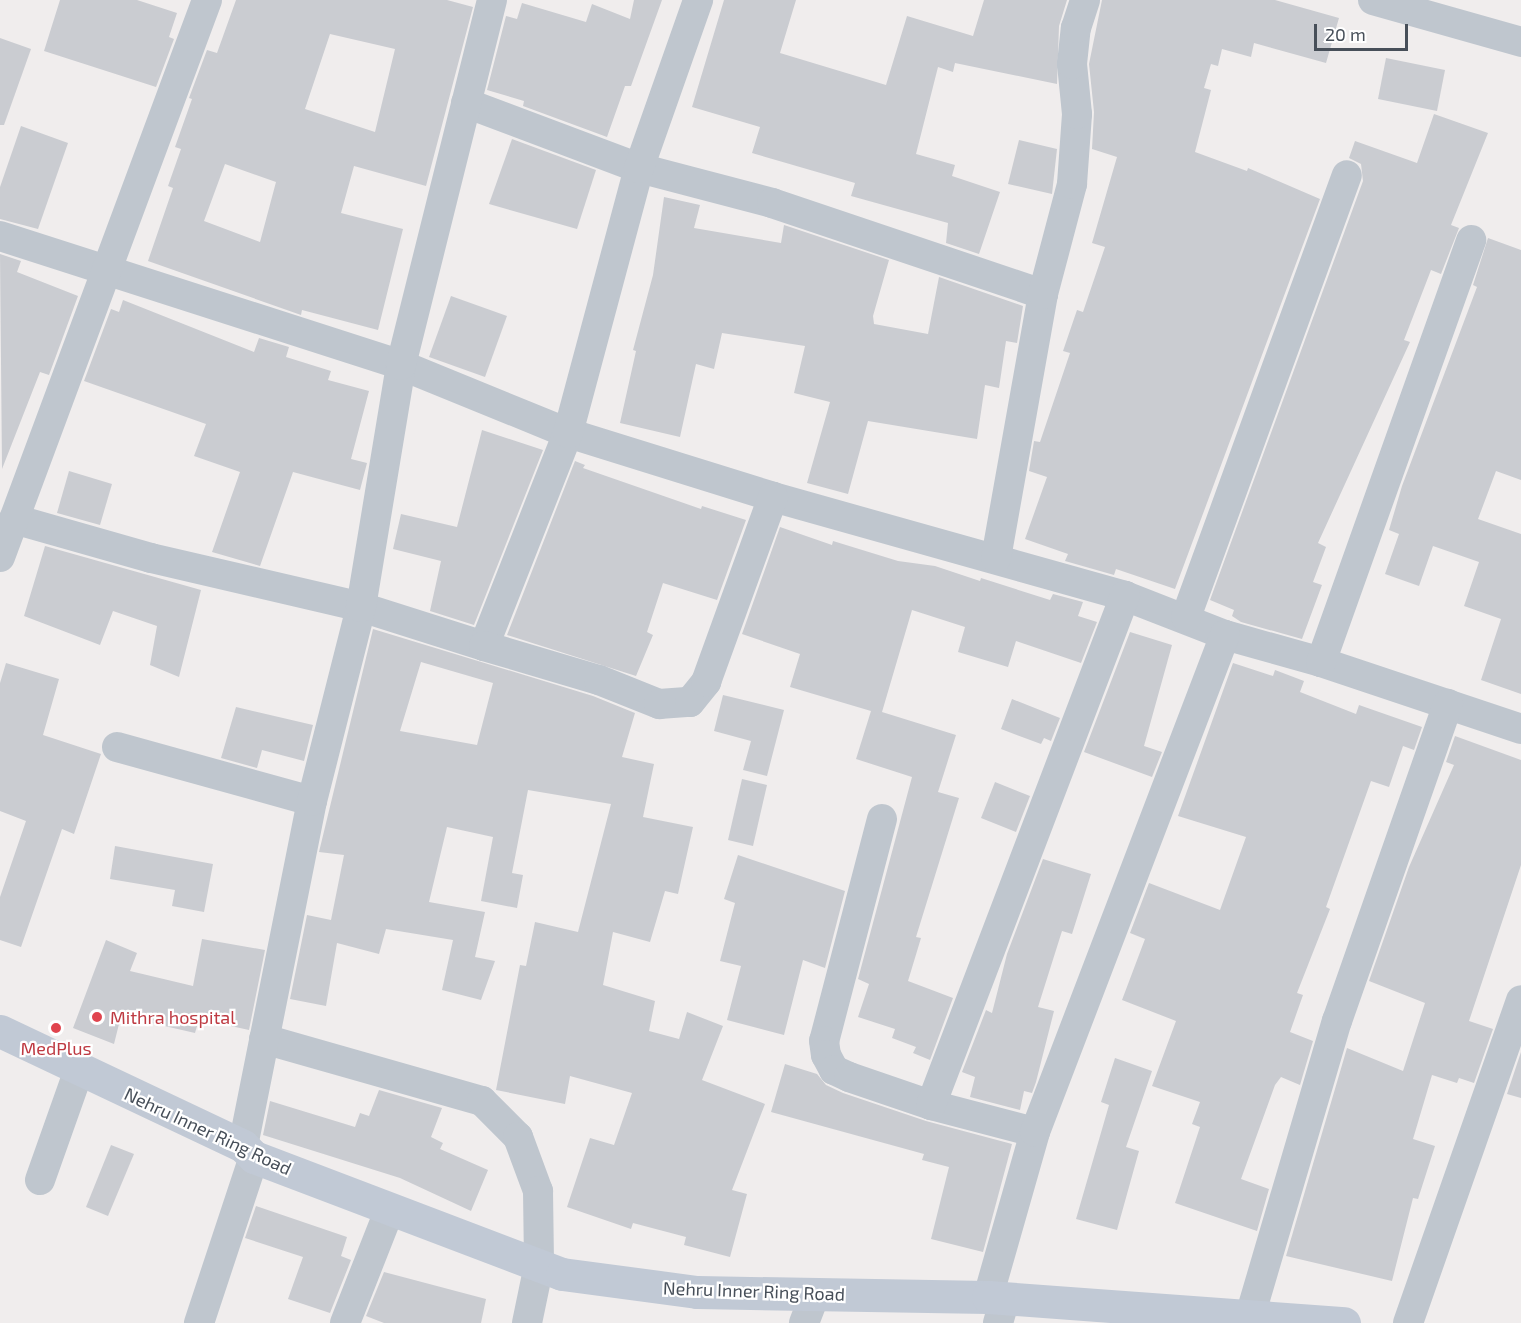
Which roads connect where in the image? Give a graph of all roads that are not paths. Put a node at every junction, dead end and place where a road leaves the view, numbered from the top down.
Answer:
1 (207, 0) edge
2 (492, 0) edge
3 (698, 0) edge
4 (1085, 0) edge
5 (1373, 0) edge
6 (1521, 42) edge
7 (466, 103) junction
8 (639, 168) junction
9 (1347, 175) dead end
10 (0, 236) edge
11 (1471, 240) dead end
12 (106, 272) junction
13 (1043, 294) junction
14 (401, 365) junction
15 (568, 433) junction
16 (773, 498) junction
17 (14, 519) junction
18 (0, 557) edge
19 (996, 558) junction
20 (1125, 596) junction
21 (361, 607) junction
22 (1186, 617) junction
23 (1225, 635) junction
24 (484, 646) junction
25 (1321, 662) junction
26 (1448, 704) junction
27 (1521, 729) edge
28 (117, 747) dead end
29 (312, 801) junction
30 (882, 819) dead end
31 (1521, 1000) edge
32 (0, 1031) edge
33 (264, 1039) junction
34 (79, 1070) junction
35 (931, 1105) junction
36 (1035, 1132) junction
37 (249, 1152) junction
38 (40, 1180) dead end
39 (390, 1209) junction
40 (539, 1265) junction
41 (997, 1306) edge
42 (809, 1309) edge
43 (1250, 1316) junction
44 (199, 1323) edge
45 (345, 1323) edge
46 (527, 1323) edge
47 (1344, 1323) edge
48 (1408, 1323) edge

1 - 12 street
2 - 7 street
3 - 8 street
4 - 13 street
5 - 6 street
7 - 8 street
7 - 14 street
8 - 13 street
8 - 15 street
9 - 22 street
10 - 12 street
11 - 25 street
12 - 14 street
12 - 17 street
13 - 19 street
14 - 15 street
14 - 21 street
15 - 16 street
15 - 24 street
16 - 19 street
16 - 24 street
17 - 18 street
17 - 21 street
19 - 20 street
20 - 22 street
20 - 35 street
21 - 24 street
21 - 29 street
22 - 23 street
23 - 25 street
23 - 36 street
25 - 26 street
26 - 27 street
26 - 43 street
28 - 29 street
29 - 33 street
30 - 35 street
31 - 48 street
32 - 34 street, Nehru Inner Ring Road
33 - 37 street
33 - 40 street
34 - 37 street, Nehru Inner Ring Road
34 - 38 street
35 - 36 street
36 - 41 street
37 - 39 street, Nehru Inner Ring Road
37 - 44 street
39 - 40 street, Nehru Inner Ring Road
39 - 45 street
40 - 42 street, Nehru Inner Ring Road
40 - 46 street
41 - 42 street, Nehru Inner Ring Road
41 - 43 street, Nehru Inner Ring Road
43 - 47 street, Nehru Inner Ring Road

